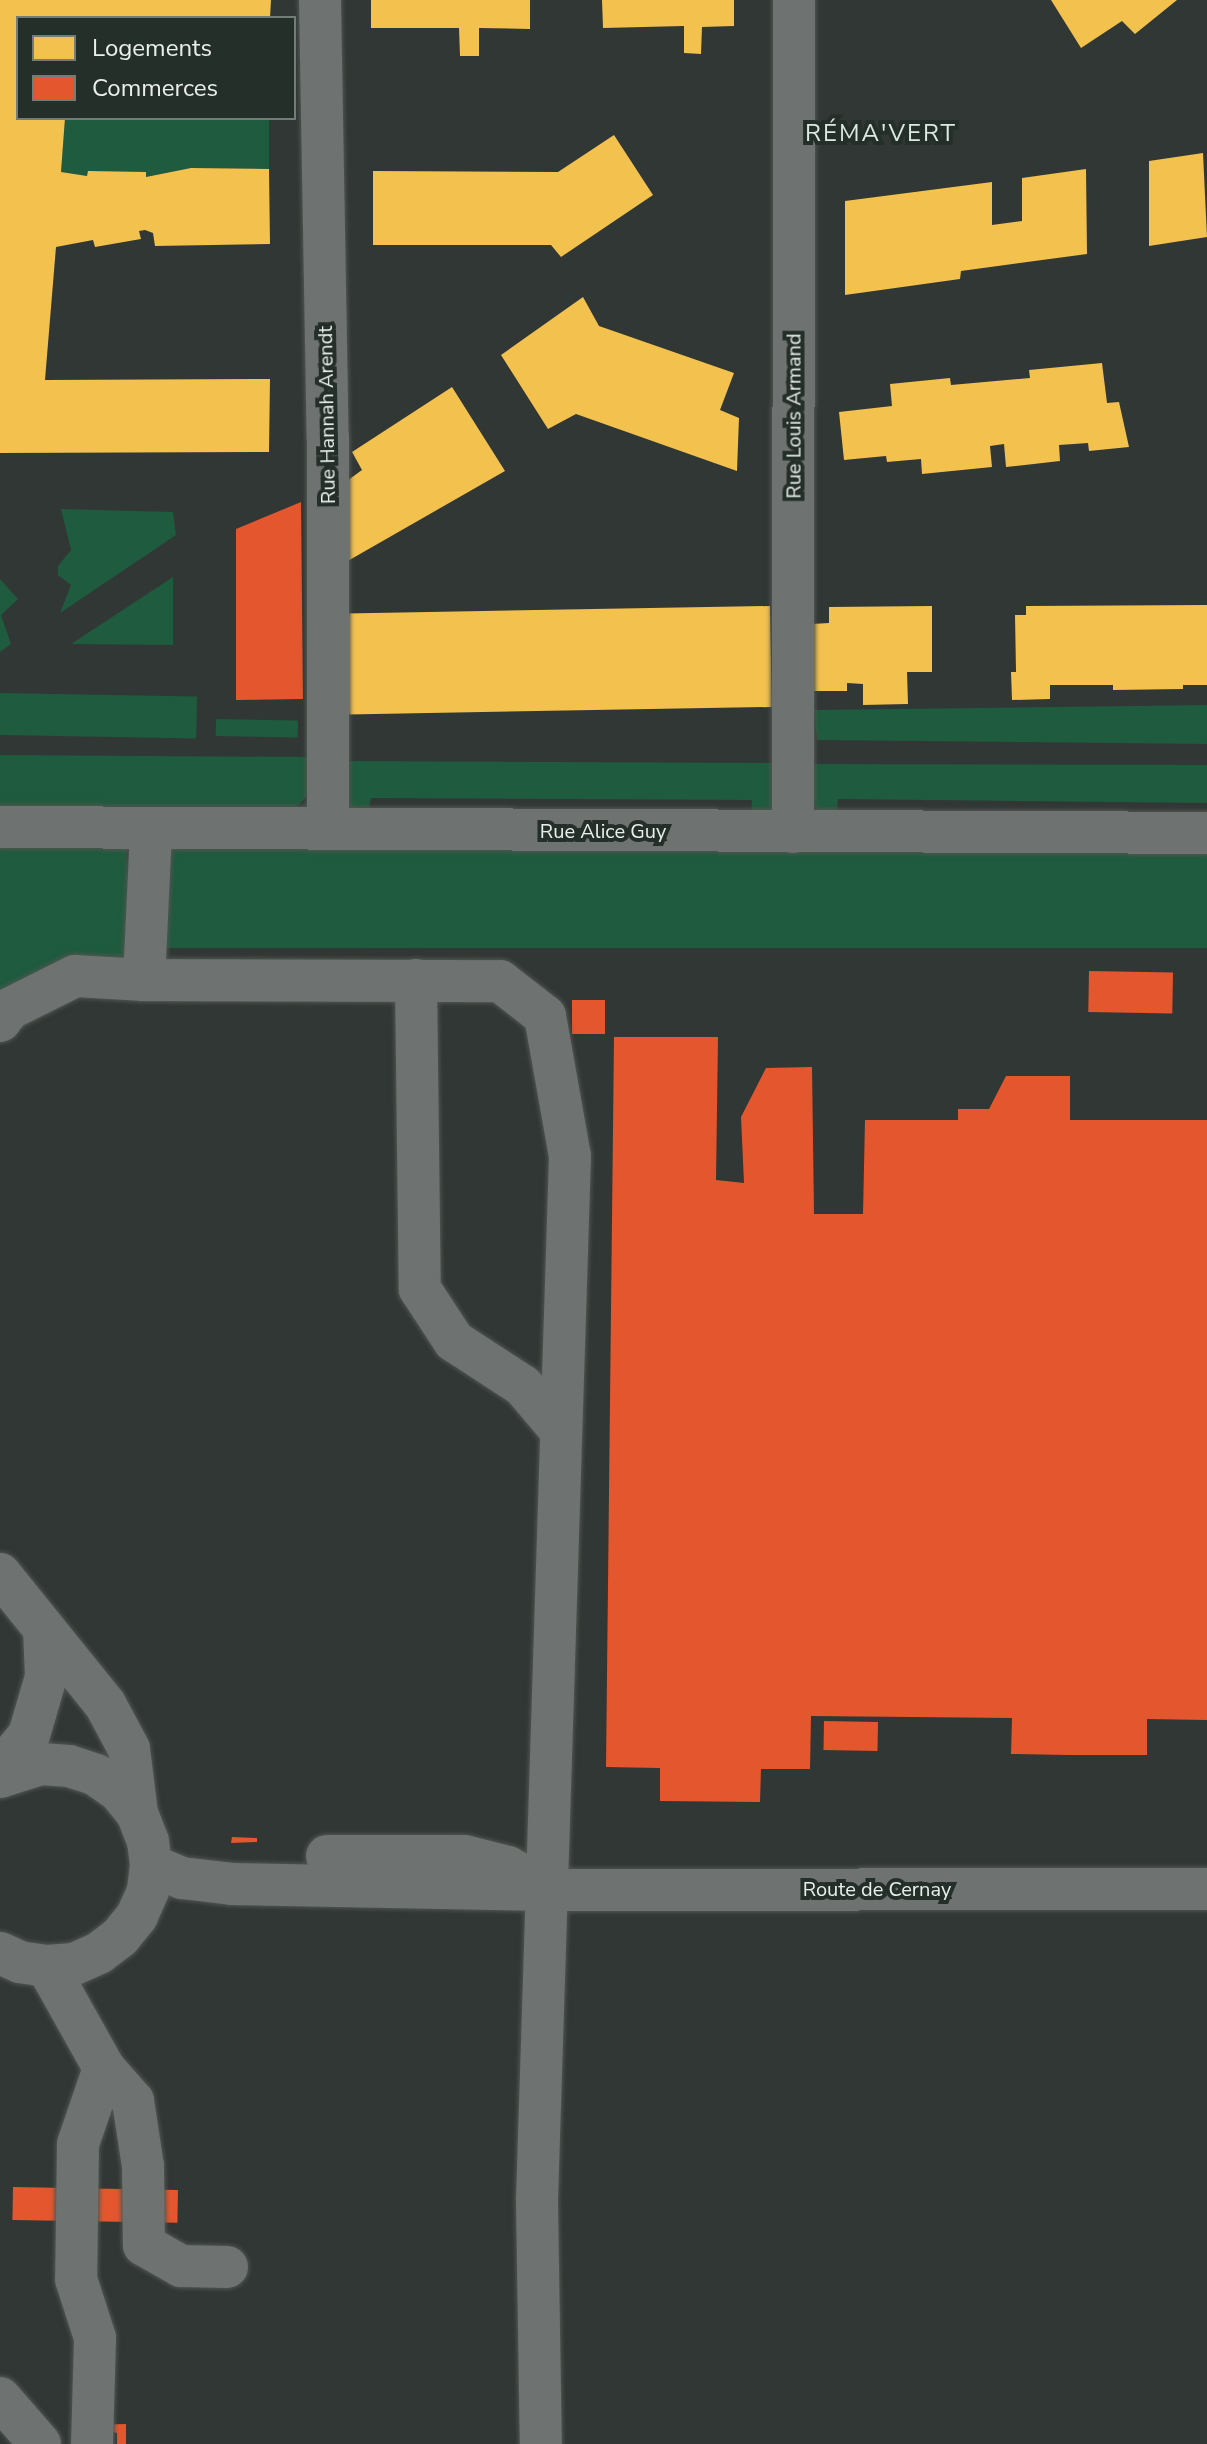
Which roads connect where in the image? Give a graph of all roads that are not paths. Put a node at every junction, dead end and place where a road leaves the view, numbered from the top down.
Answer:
1 (320, 0) edge
2 (794, 0) edge
3 (0, 827) edge
4 (151, 829) junction
5 (328, 829) junction
6 (793, 832) junction
7 (1207, 833) edge
8 (144, 980) junction
9 (416, 980) junction
10 (0, 1021) edge
11 (561, 1431) junction
12 (0, 1574) edge
13 (44, 1630) junction
14 (0, 1770) edge
15 (0, 1777) edge
16 (145, 1840) junction
17 (1207, 1889) edge
18 (546, 1890) junction
19 (0, 1953) edge
20 (47, 1966) junction
21 (104, 2068) junction
22 (227, 2267) dead end
23 (0, 2398) edge
24 (40, 2444) edge
25 (92, 2444) edge
26 (541, 2444) edge

1 - 5 street, Rue Hannah Arendt
2 - 6 street, Rue Louis Armand
3 - 4 street, Rue Alice Guy
4 - 5 street, Rue Alice Guy
4 - 8 street
5 - 6 street, Rue Alice Guy
6 - 7 street, Rue Alice Guy
8 - 9 street
8 - 10 street
9 - 11 street
9 - 11 street
11 - 18 street
12 - 13 street
13 - 14 street
13 - 16 street
15 - 16 street
16 - 18 street, Route de Cernay
16 - 20 street
17 - 18 street, Route de Cernay
18 - 26 street
19 - 20 street
20 - 21 street
21 - 22 street
21 - 25 street
23 - 24 street

